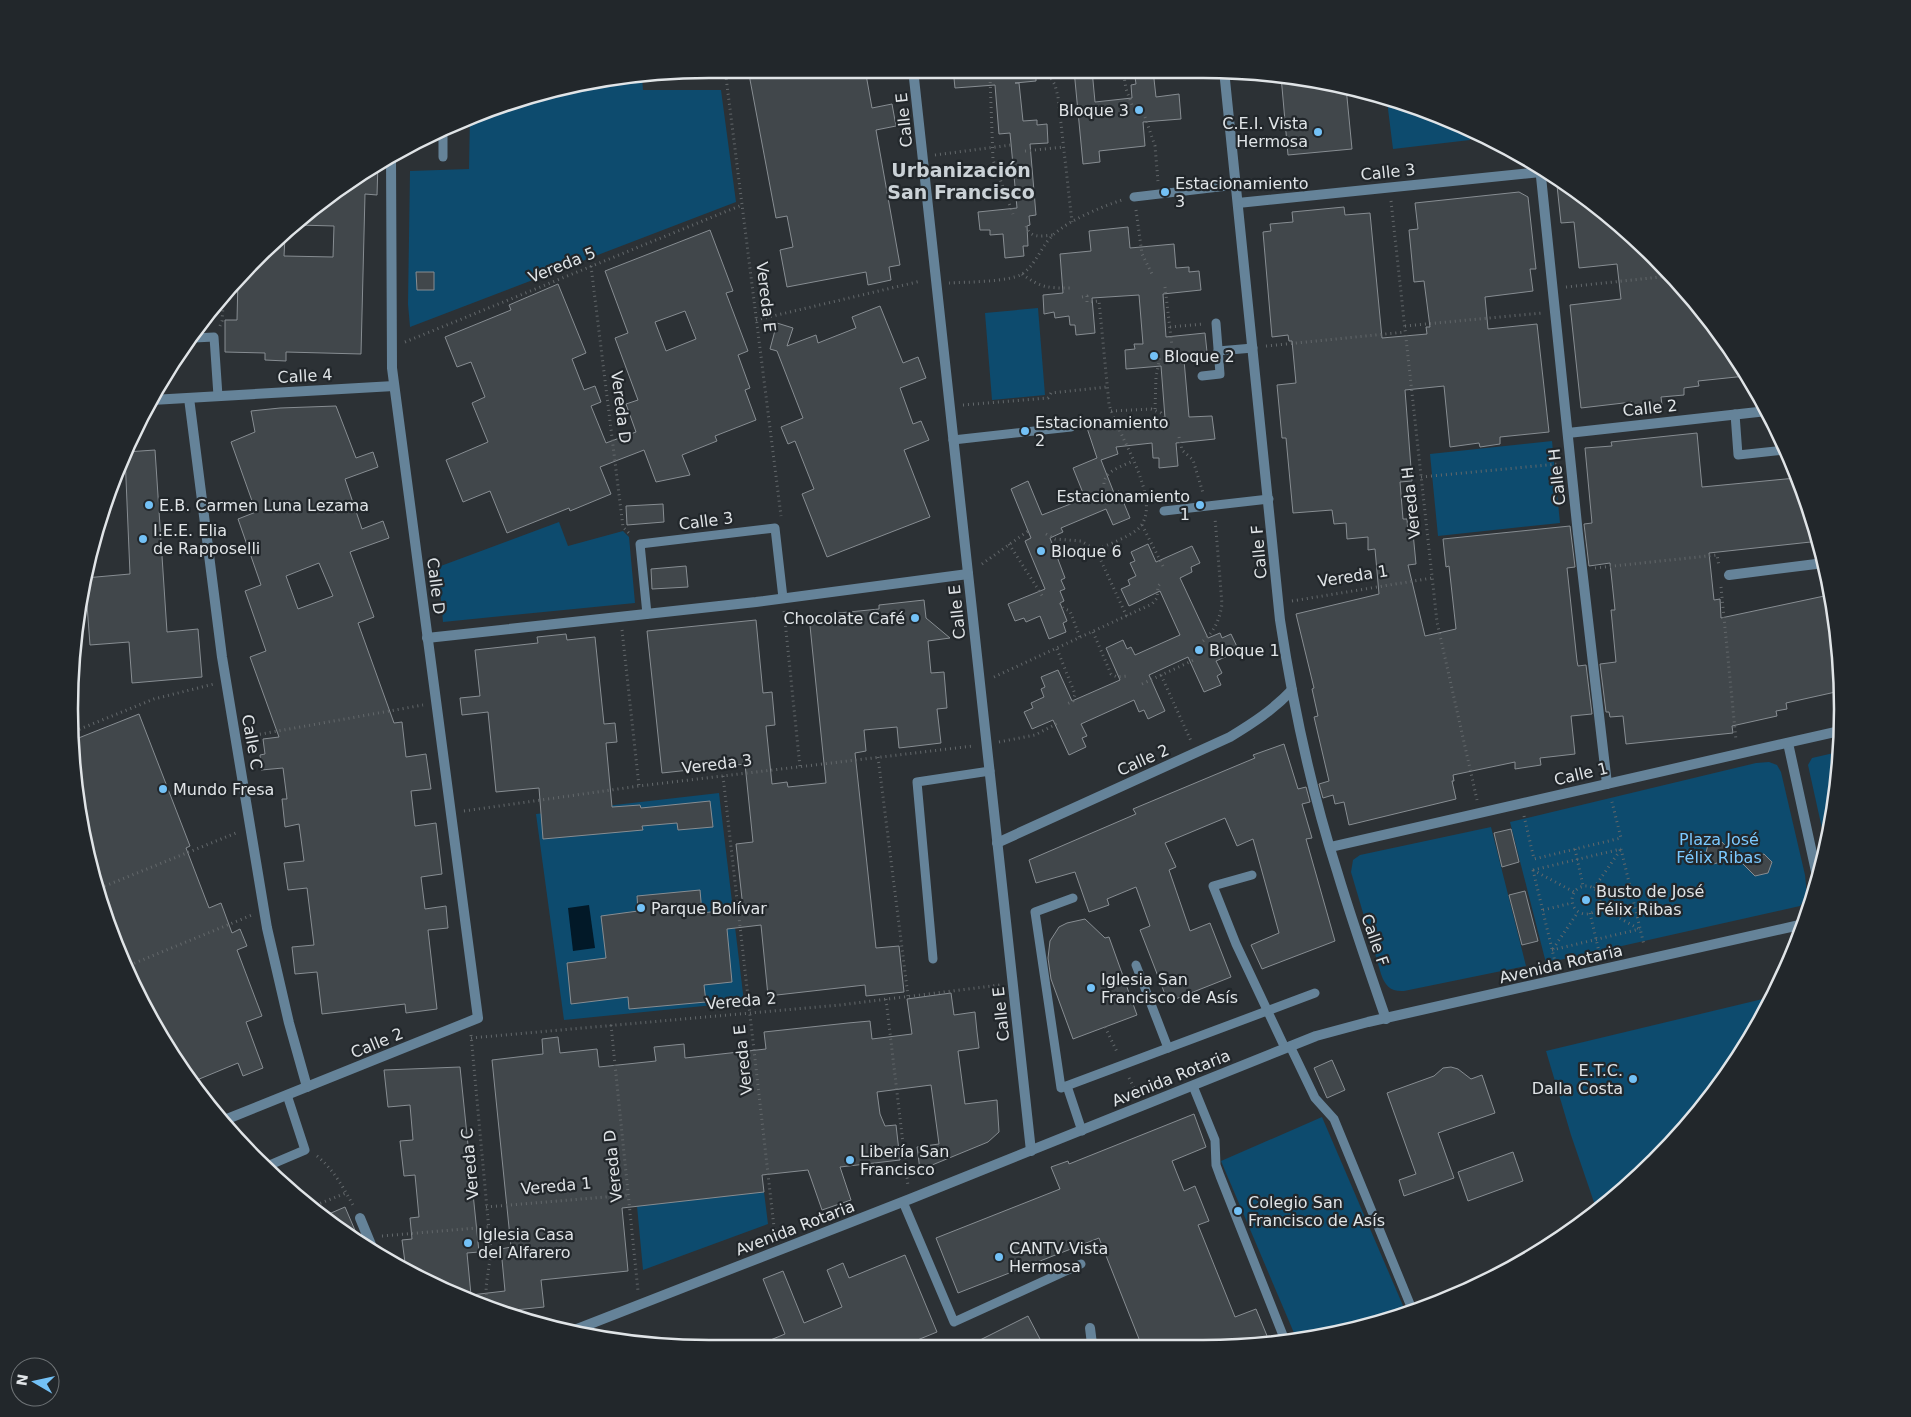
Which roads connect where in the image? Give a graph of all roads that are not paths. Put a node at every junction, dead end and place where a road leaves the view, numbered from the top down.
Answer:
1 (914, 78) edge
2 (1225, 79) edge
3 (443, 137) edge
4 (443, 158) dead end
5 (391, 163) edge
6 (1531, 170) edge
7 (1542, 177) edge
8 (1236, 185) junction
9 (1134, 197) road end
10 (1238, 203) junction
11 (1216, 323) road end
12 (198, 338) edge
13 (1253, 348) junction
14 (1218, 351) junction
15 (1202, 376) dead end
16 (394, 386) junction
17 (218, 396) junction
18 (189, 398) junction
19 (158, 400) edge
20 (1759, 411) edge
21 (1735, 414) junction
22 (1071, 427) dead end
23 (1568, 433) junction
24 (954, 440) junction
25 (1778, 451) edge
26 (1269, 499) junction
27 (1164, 511) dead end
28 (1816, 564) edge
29 (968, 574) junction
30 (1729, 575) dead end
31 (783, 598) junction
32 (647, 614) junction
33 (427, 638) junction
34 (1292, 690) junction
35 (1833, 732) edge
36 (1788, 743) junction
37 (990, 771) junction
38 (1607, 784) junction
39 (997, 843) junction
40 (1330, 847) junction
41 (1814, 863) edge
42 (1252, 875) dead end
43 (1073, 898) dead end
44 (1794, 926) edge
45 (933, 959) dead end
46 (1136, 965) dead end
47 (1315, 993) dead end
48 (1268, 1010) junction
49 (1386, 1019) junction
50 (473, 1020) joint
51 (1288, 1047) junction
52 (1168, 1048) junction
53 (1067, 1086) junction
54 (1193, 1086) junction
55 (307, 1087) junction
56 (287, 1095) junction
57 (229, 1118) edge
58 (1082, 1130) junction
59 (1031, 1151) junction
60 (272, 1164) edge
61 (906, 1200) junction
62 (360, 1218) road end
63 (369, 1240) edge
64 (1081, 1264) dead end
65 (1410, 1304) edge
66 (583, 1327) edge
67 (1090, 1328) dead end
68 (1283, 1334) edge
69 (1092, 1340) edge

1 - 24 street, Calle E
2 - 8 street, Calle F
3 - 4 lane
5 - 16 street, Calle D
6 - 10 street, Calle 3
7 - 23 street, Calle H
8 - 9 lane
8 - 10 street, Calle F
10 - 13 street, Calle F
11 - 14 lane
12 - 17 lane
13 - 14 lane
13 - 26 street, Calle F
14 - 15 lane
16 - 17 street, Calle 4
16 - 33 street, Calle D
17 - 18 street, Calle 4
18 - 19 street, Calle 4
18 - 55 street, Calle C
20 - 21 street, Calle 2
21 - 23 street, Calle 2
21 - 25 lane
22 - 24 lane
23 - 38 street, Calle H
24 - 29 street, Calle E
26 - 27 lane
26 - 34 street, Calle F
28 - 30 street
29 - 31 street
29 - 37 street, Calle E
31 - 32 street
31 - 32 lane, Calle 3
32 - 33 street
33 - 50 street, Calle D
34 - 39 street, Calle 2
34 - 40 street, Calle F
35 - 36 street, Calle 1
36 - 38 street, Calle 1
36 - 41 street
37 - 39 street, Calle E
37 - 45 lane
38 - 40 street, Calle 1
39 - 59 street, Calle E
40 - 49 street, Calle F
42 - 48 lane
43 - 53 lane
44 - 49 street, Avenida Rotaria
46 - 52 lane
47 - 48 lane
48 - 51 lane
48 - 52 lane
49 - 51 street, Avenida Rotaria
50 - 55 street, Calle 2
51 - 54 street, Avenida Rotaria
51 - 65 lane
52 - 53 lane
53 - 58 lane
54 - 58 street, Avenida Rotaria
54 - 68 lane
55 - 56 street, Calle 2
56 - 57 street, Calle 2
56 - 60 lane
58 - 59 street, Avenida Rotaria
59 - 61 street, Avenida Rotaria
61 - 64 lane
61 - 66 street, Avenida Rotaria
62 - 63 street
67 - 69 street

